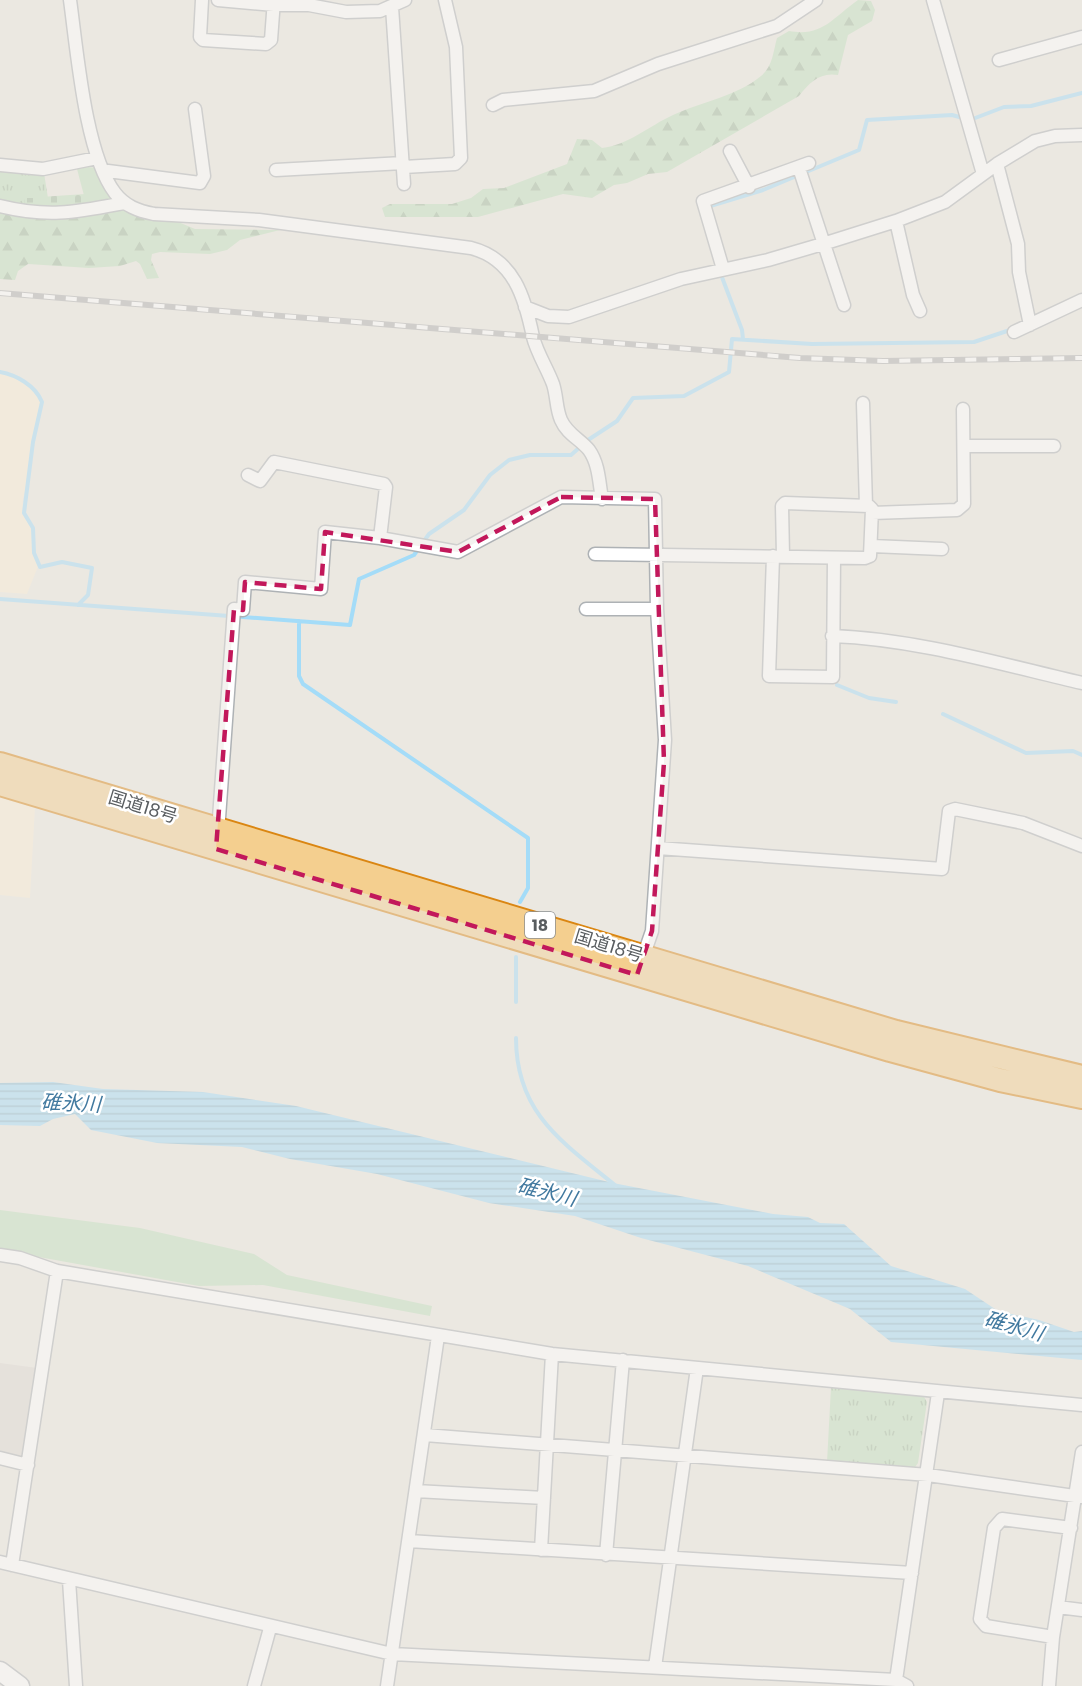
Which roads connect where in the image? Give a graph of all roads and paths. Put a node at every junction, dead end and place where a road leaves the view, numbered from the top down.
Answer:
1 (70, 0) edge
2 (202, 0) edge
3 (218, 0) edge
4 (445, 0) edge
5 (816, 0) edge
6 (933, 0) edge
7 (274, 3) edge
8 (398, 3) edge
9 (345, 6) edge
10 (1082, 37) edge
11 (999, 60) dead end
12 (493, 105) dead end
13 (195, 109) dead end
14 (1082, 135) edge
15 (730, 152) dead end
16 (98, 158) junction
17 (997, 164) junction
18 (0, 165) edge
19 (404, 165) junction
20 (276, 170) dead end
21 (104, 174) junction
22 (983, 174) junction
23 (404, 184) dead end
24 (749, 187) junction
25 (124, 203) junction
26 (0, 206) edge
27 (896, 221) junction
28 (826, 243) junction
29 (723, 269) junction
30 (1082, 300) edge
31 (844, 305) dead end
32 (525, 307) junction
33 (920, 311) dead end
34 (1030, 325) junction
35 (1014, 332) dead end
36 (862, 403) dead end
37 (963, 409) dead end
38 (964, 446) junction
39 (1054, 446) dead end
40 (248, 475) dead end
41 (602, 499) junction
42 (869, 509) junction
43 (380, 538) junction
44 (872, 546) junction
45 (942, 549) dead end
46 (595, 554) dead end
47 (656, 554) junction
48 (778, 556) junction
49 (834, 558) junction
50 (586, 609) dead end
51 (657, 609) junction
52 (832, 636) junction
53 (1082, 683) edge
54 (0, 764) edge
55 (0, 784) edge
56 (217, 839) junction
57 (1082, 846) edge
58 (658, 848) junction
59 (640, 966) junction
60 (1082, 1077) edge
61 (1082, 1097) edge
62 (0, 1255) edge
63 (57, 1271) junction
64 (438, 1336) junction
65 (552, 1353) junction
66 (623, 1360) junction
67 (697, 1368) junction
68 (938, 1392) junction
69 (1082, 1405) edge
70 (425, 1435) junction
71 (548, 1445) junction
72 (616, 1449) junction
73 (1082, 1452) edge
74 (686, 1456) junction
75 (0, 1458) edge
76 (28, 1465) junction
77 (928, 1475) junction
78 (416, 1491) junction
79 (1078, 1497) edge
80 (544, 1498) junction
81 (1071, 1528) junction
82 (408, 1541) junction
83 (541, 1550) junction
84 (606, 1555) junction
85 (671, 1559) junction
86 (6, 1564) edge
87 (912, 1573) junction
88 (69, 1580) junction
89 (1058, 1607) junction
90 (1082, 1610) edge
91 (270, 1628) junction
92 (1053, 1637) junction
93 (392, 1654) junction
94 (655, 1666) junction
95 (0, 1671) edge
96 (901, 1683) edge
97 (20, 1686) edge
98 (75, 1686) edge
99 (254, 1686) edge
100 (387, 1686) edge
101 (1049, 1686) edge

1 - 16 street
2 - 7 street
3 - 7 street
4 - 19 street
5 - 12 street
6 - 22 street
7 - 9 street
8 - 9 street
8 - 19 street
10 - 11 street
13 - 21 street
14 - 17 street
15 - 24 street
16 - 18 street
16 - 21 street
17 - 22 street
17 - 34 street
19 - 20 street
19 - 23 street
21 - 25 street
22 - 27 street
24 - 28 street
24 - 29 street
25 - 26 street
25 - 32 street
27 - 28 street
27 - 33 street
28 - 29 street
28 - 31 street
29 - 32 street
30 - 34 street
32 - 41 street
34 - 35 street
36 - 42 street
37 - 38 street
38 - 39 street
38 - 42 street
40 - 43 street
41 - 43 street
41 - 47 street
42 - 44 street
42 - 48 street
43 - 56 street
44 - 45 street
44 - 49 street
46 - 47 street
47 - 48 street
47 - 51 street
48 - 49 street
48 - 52 street
49 - 52 street
50 - 51 street
51 - 58 street
52 - 53 street
54 - 56 highway, 国道18号 / 18
55 - 56 highway, 国道18号 / 18
56 - 59 highway, 国道18号 / 18
57 - 58 street
58 - 59 street
59 - 60 highway, 国道18号 / 18
59 - 61 highway, 国道18号 / 18
62 - 63 street
63 - 64 street
63 - 76 street
64 - 65 street
64 - 70 street
65 - 66 street
65 - 71 street
66 - 67 street
66 - 72 street
67 - 68 street
67 - 74 street
68 - 69 street
68 - 77 street
70 - 71 street
70 - 78 street
71 - 72 street
71 - 80 street
72 - 74 street
72 - 84 street
73 - 79 street
74 - 77 street
74 - 85 street
75 - 76 street
76 - 86 street
77 - 79 street
77 - 87 street
78 - 80 street
78 - 82 street
79 - 81 street
80 - 83 street
81 - 89 street
81 - 92 street
82 - 83 street
82 - 93 street
83 - 84 street
84 - 85 street
85 - 87 street
85 - 94 street
86 - 88 street
87 - 96 street
88 - 91 street
88 - 98 street
89 - 90 street
89 - 92 street
91 - 93 street
91 - 99 street
92 - 101 street
93 - 94 street
93 - 100 street
94 - 96 street
95 - 97 street

